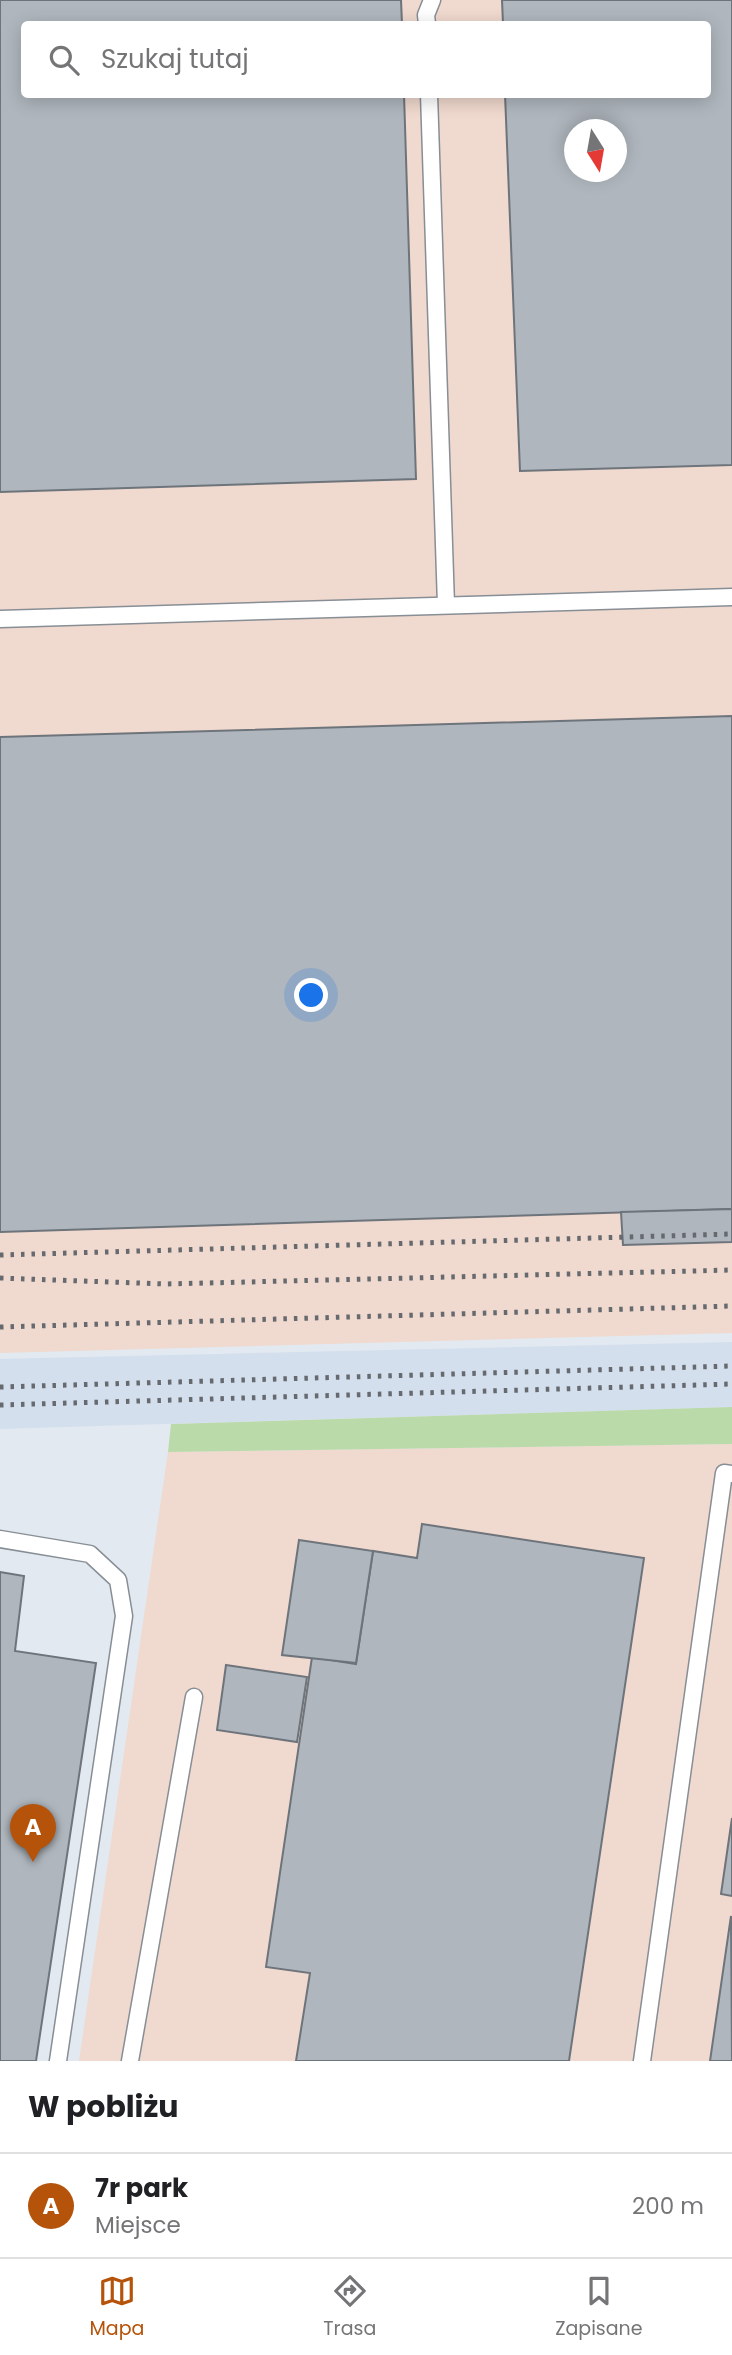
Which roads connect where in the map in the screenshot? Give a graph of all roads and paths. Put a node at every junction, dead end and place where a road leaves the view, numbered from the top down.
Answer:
1 (432, 0) edge
2 (427, 21) edge
3 (429, 98) edge
4 (732, 597) edge
5 (446, 605) junction
6 (0, 619) edge
7 (732, 1474) edge
8 (0, 1539) edge
9 (194, 1697) dead end
10 (58, 2061) edge
11 (130, 2061) edge
12 (642, 2061) edge

1 - 2 lane
3 - 5 lane
4 - 5 lane
5 - 6 lane
7 - 12 lane
8 - 10 lane
9 - 11 lane

